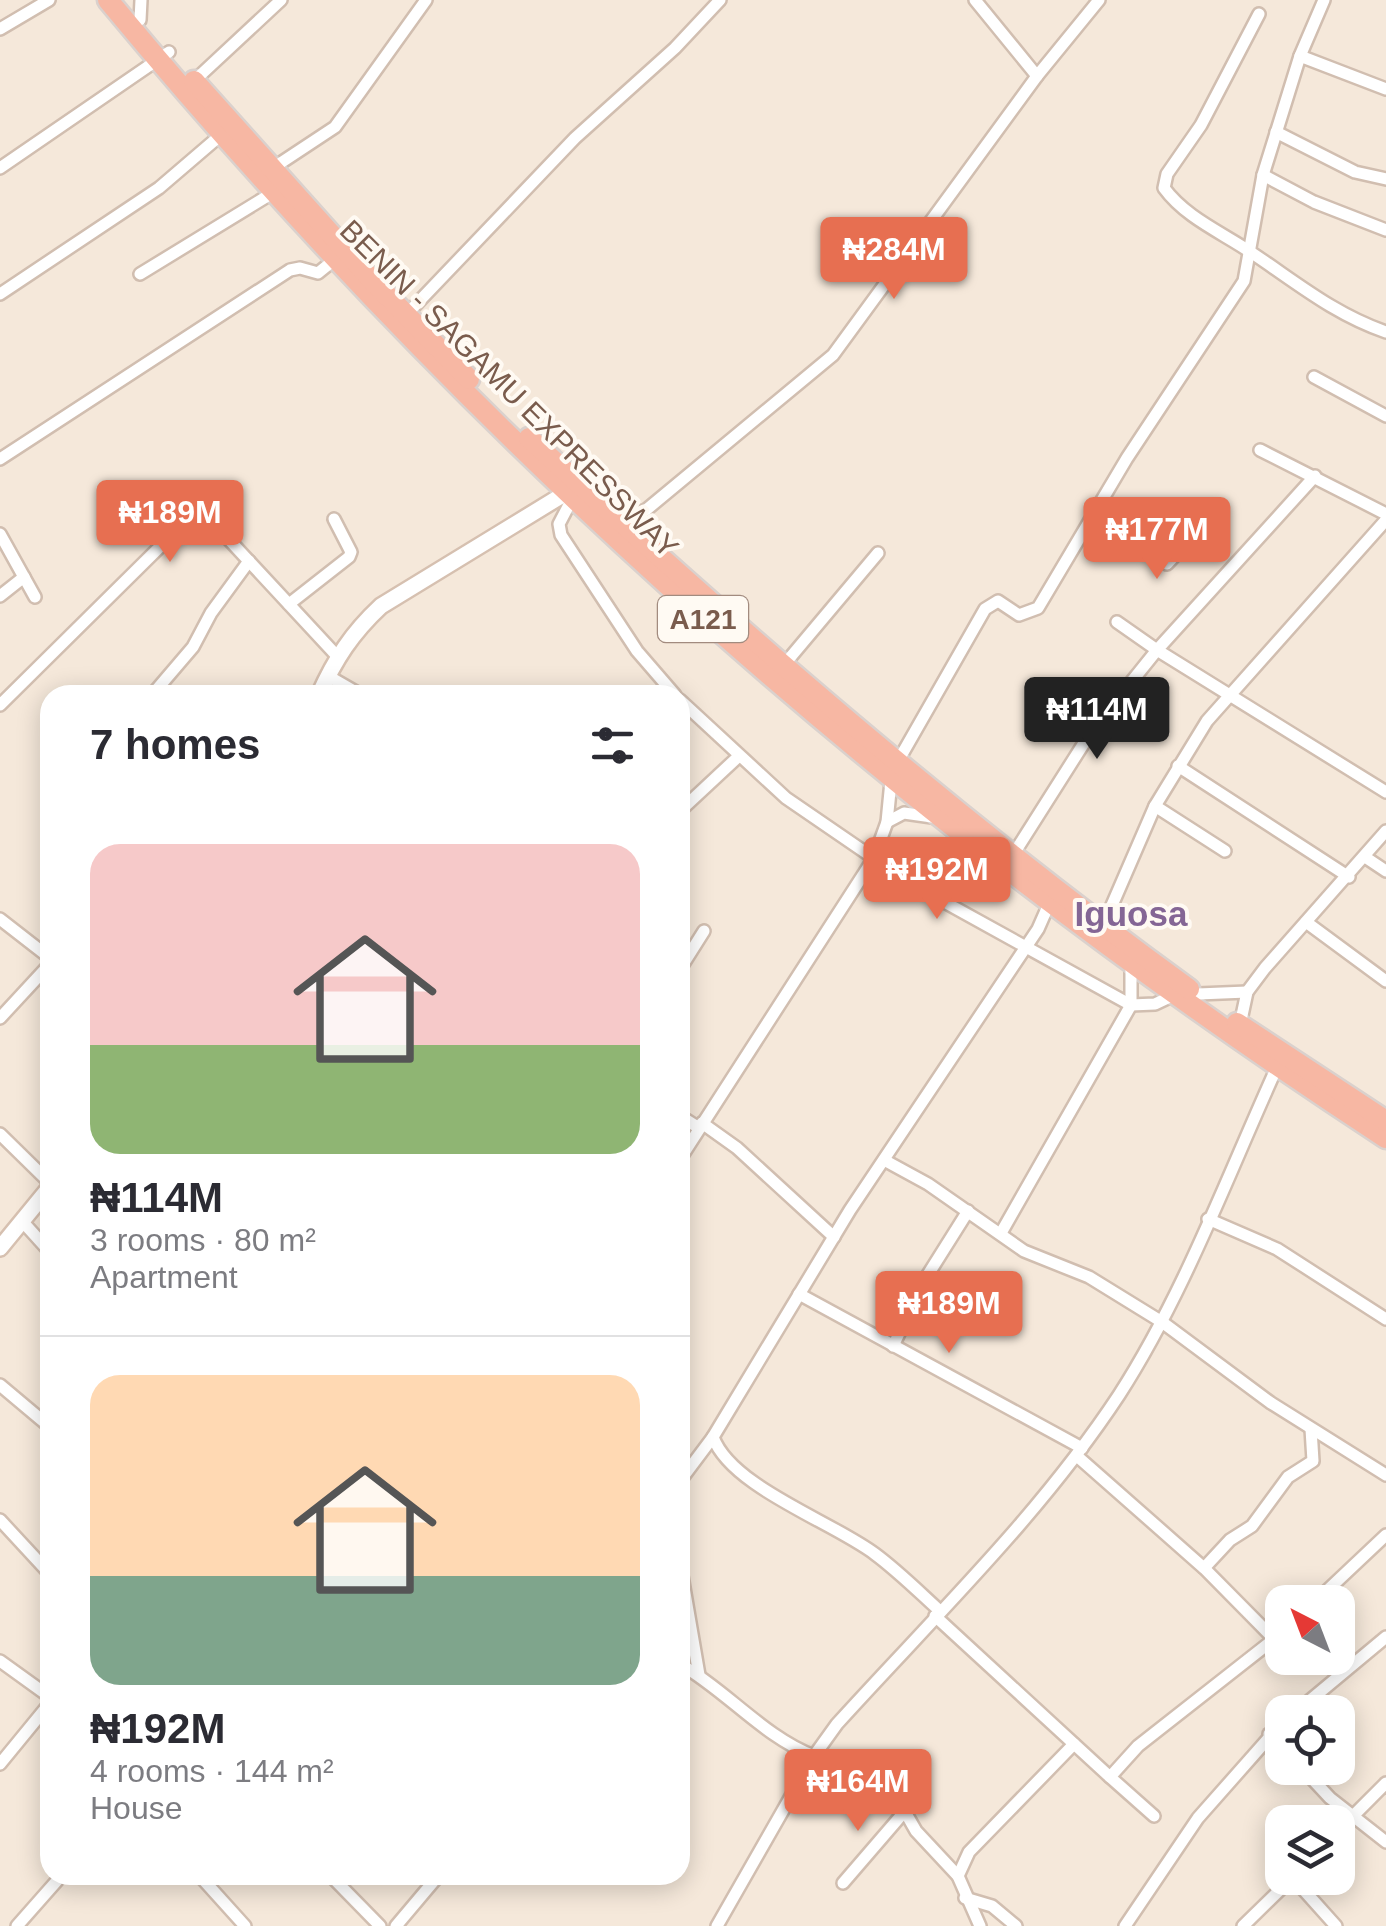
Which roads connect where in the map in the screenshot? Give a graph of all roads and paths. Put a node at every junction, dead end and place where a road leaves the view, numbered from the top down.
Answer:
1 (50, 0) edge
2 (108, 0) edge
3 (122, 0) edge
4 (281, 0) edge
5 (426, 0) edge
6 (720, 0) edge
7 (975, 0) edge
8 (1099, 0) edge
9 (1324, 0) edge
10 (141, 10) edge
11 (1259, 14) dead end
12 (0, 29) edge
13 (163, 56) junction
14 (1300, 56) junction
15 (1036, 76) junction
16 (194, 81) junction
17 (1386, 89) edge
18 (1276, 132) junction
19 (222, 134) junction
20 (0, 168) edge
21 (273, 168) junction
22 (1262, 175) junction
23 (1386, 178) edge
24 (274, 192) junction
25 (1386, 230) edge
26 (1250, 251) junction
27 (334, 260) junction
28 (140, 274) dead end
29 (367, 284) junction
30 (0, 294) edge
31 (407, 314) junction
32 (1386, 332) edge
33 (1314, 377) dead end
34 (1386, 416) edge
35 (1260, 450) dead end
36 (0, 459) edge
37 (1315, 476) junction
38 (572, 492) junction
39 (1100, 508) junction
40 (1211, 516) dead end
41 (1386, 517) edge
42 (334, 520) dead end
43 (618, 520) junction
44 (0, 534) edge
45 (878, 553) dead end
46 (249, 561) junction
47 (24, 577) junction
48 (0, 596) edge
49 (35, 597) dead end
50 (290, 604) junction
51 (1117, 622) dead end
52 (1157, 650) junction
53 (337, 656) junction
54 (783, 666) junction
55 (328, 676) junction
56 (161, 685) edge
57 (324, 685) edge
58 (344, 685) edge
59 (666, 685) edge
60 (1230, 693) junction
61 (0, 706) edge
62 (690, 710) edge
63 (739, 756) junction
64 (1178, 766) junction
65 (894, 772) junction
66 (1386, 792) edge
67 (690, 803) edge
68 (1155, 806) junction
69 (939, 818) junction
70 (887, 822) junction
71 (1386, 830) edge
72 (1225, 851) dead end
73 (1013, 856) junction
74 (1364, 857) junction
75 (874, 858) junction
76 (1386, 871) edge
77 (1349, 877) junction
78 (1049, 904) junction
79 (0, 919) edge
80 (1306, 922) junction
81 (1103, 926) junction
82 (704, 931) dead end
83 (1025, 946) junction
84 (40, 953) edge
85 (690, 953) edge
86 (1130, 963) junction
87 (40, 972) edge
88 (1386, 981) edge
89 (1247, 992) junction
90 (1174, 994) junction
91 (1198, 994) junction
92 (1131, 1006) junction
93 (0, 1018) edge
94 (1240, 1025) junction
95 (1286, 1064) junction
96 (690, 1120) edge
97 (1386, 1121) edge
98 (701, 1125) junction
99 (0, 1134) edge
100 (1386, 1138) edge
101 (690, 1142) edge
102 (884, 1160) junction
103 (40, 1175) edge
104 (40, 1198) edge
105 (968, 1211) junction
106 (1208, 1219) junction
107 (22, 1221) junction
108 (1001, 1233) junction
109 (834, 1237) junction
110 (40, 1241) edge
111 (0, 1248) edge
112 (798, 1294) junction
113 (1386, 1319) edge
114 (1162, 1322) junction
115 (893, 1346) junction
116 (0, 1386) edge
117 (40, 1419) edge
118 (1311, 1429) junction
119 (713, 1437) junction
120 (1080, 1452) junction
121 (690, 1468) edge
122 (1386, 1475) edge
123 (0, 1520) edge
124 (1386, 1535) edge
125 (40, 1563) edge
126 (1204, 1568) junction
127 (1333, 1585) edge
128 (937, 1614) junction
129 (690, 1622) edge
130 (1265, 1623) edge
131 (1386, 1638) edge
132 (1265, 1647) edge
133 (0, 1661) edge
134 (690, 1670) edge
135 (699, 1675) junction
136 (40, 1692) edge
137 (1317, 1695) edge
138 (40, 1713) edge
139 (1265, 1739) edge
140 (1074, 1744) junction
141 (814, 1756) junction
142 (0, 1764) edge
143 (1110, 1777) junction
144 (1386, 1782) edge
145 (1320, 1785) edge
146 (1342, 1805) edge
147 (905, 1811) junction
148 (1355, 1813) edge
149 (1154, 1816) dead end
150 (1355, 1817) edge
151 (1386, 1842) edge
152 (958, 1876) junction
153 (843, 1884) dead end
154 (53, 1885) edge
155 (209, 1885) edge
156 (340, 1885) edge
157 (430, 1885) edge
158 (1275, 1895) edge
159 (1308, 1895) edge
160 (965, 1898) junction
161 (17, 1926) edge
162 (245, 1926) edge
163 (380, 1926) edge
164 (396, 1926) edge
165 (717, 1926) edge
166 (980, 1926) edge
167 (1016, 1926) edge
168 (1126, 1926) edge
169 (1243, 1926) edge
170 (1336, 1926) edge

1 - 12 street
2 - 13 highway, BENIN - SAGAMU EXPRESSWAY / A121
3 - 10 highway, A121
4 - 16 street
5 - 21 street
6 - 31 street
7 - 15 street
8 - 15 street
9 - 14 street
10 - 13 highway, A121
11 - 26 street
13 - 16 highway, A121
13 - 19 highway, BENIN - SAGAMU EXPRESSWAY / A121
13 - 20 street
14 - 17 street
14 - 18 street
15 - 43 street
16 - 21 highway, A121
18 - 22 street
18 - 23 street
19 - 24 highway, BENIN - SAGAMU EXPRESSWAY / A121
19 - 30 street
21 - 29 highway, A121
22 - 25 street
22 - 26 street
24 - 27 highway, BENIN - SAGAMU EXPRESSWAY / A121
24 - 28 street
26 - 32 street
26 - 39 street
27 - 29 highway, BENIN - SAGAMU EXPRESSWAY / A121
27 - 36 street
29 - 31 highway, A121
29 - 38 highway, BENIN - SAGAMU EXPRESSWAY / A121
31 - 38 highway, A121
33 - 34 street
35 - 37 street
37 - 41 street
37 - 52 street
38 - 43 highway, A121
38 - 53 street
38 - 59 street
38 - 65 highway, BENIN - SAGAMU EXPRESSWAY / A121
39 - 40 street
39 - 65 street
41 - 60 street
42 - 50 street
43 - 54 highway, A121
44 - 47 street
45 - 54 street
46 - 50 street
46 - 56 street
46 - 61 street
47 - 48 street
47 - 49 street
50 - 53 street
51 - 52 street
52 - 60 street
52 - 73 street
53 - 55 street
54 - 65 highway, A121
55 - 57 street
55 - 58 street
60 - 64 street
60 - 66 street
62 - 63 street
63 - 67 street
63 - 75 street
64 - 68 street
64 - 77 street
65 - 69 highway, BENIN - SAGAMU EXPRESSWAY / A121
65 - 70 street
65 - 73 highway, A121
68 - 72 street
68 - 81 street
69 - 70 street
69 - 78 highway, BENIN - SAGAMU EXPRESSWAY / A121
70 - 75 street
71 - 74 street
73 - 81 highway, A121
74 - 76 street
74 - 77 street
75 - 83 street
75 - 98 street
77 - 80 street
78 - 83 street
78 - 86 highway, BENIN - SAGAMU EXPRESSWAY / A121
79 - 84 street
80 - 88 street
80 - 89 street
81 - 91 highway, A121
82 - 85 street
83 - 92 street
83 - 102 street
86 - 90 highway, BENIN - SAGAMU EXPRESSWAY / A121
86 - 92 street
87 - 93 street
89 - 91 street
89 - 94 street
90 - 92 street
90 - 95 highway, BENIN - SAGAMU EXPRESSWAY / A121
91 - 94 highway, A121
92 - 108 street
94 - 95 highway, A121
95 - 97 highway, A121
95 - 100 highway, BENIN - SAGAMU EXPRESSWAY / A121
95 - 106 street
96 - 98 street
98 - 101 street
98 - 109 street
99 - 103 street
102 - 105 street
102 - 109 street
104 - 107 street
105 - 108 street
105 - 115 street
106 - 113 street
106 - 114 street
107 - 110 street
107 - 111 street
108 - 114 street
109 - 112 street
112 - 115 street
112 - 119 street
114 - 118 street
114 - 120 street
115 - 120 street
116 - 117 street
118 - 122 street
118 - 126 street
119 - 121 street
119 - 128 street
120 - 126 street
120 - 128 street
123 - 125 street
124 - 127 street
126 - 130 street
128 - 140 street
128 - 141 street
129 - 135 street
131 - 137 street
132 - 143 street
133 - 136 street
134 - 135 street
135 - 141 street
138 - 142 street
139 - 168 street
140 - 143 street
140 - 152 street
141 - 147 street
141 - 165 street
143 - 149 street
144 - 148 street
145 - 146 street
147 - 152 street
147 - 153 street
150 - 151 street
152 - 160 street
154 - 161 street
155 - 162 street
156 - 163 street
157 - 164 street
158 - 169 street
159 - 170 street
160 - 166 street
160 - 167 street

